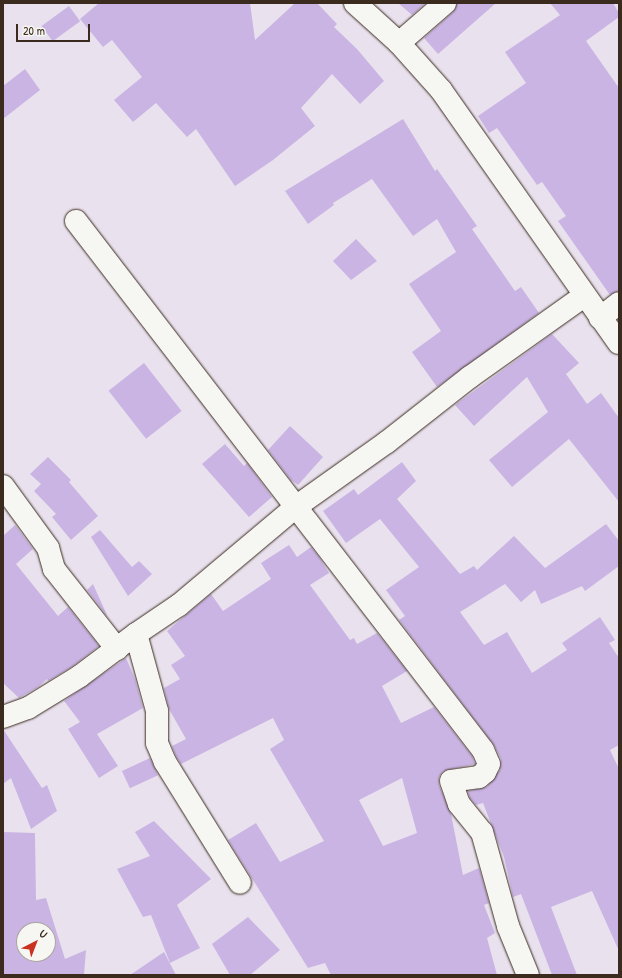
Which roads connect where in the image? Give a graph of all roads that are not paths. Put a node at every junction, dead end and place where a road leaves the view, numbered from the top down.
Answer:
1 (355, 3) edge
2 (445, 3) edge
3 (399, 43) junction
4 (76, 221) dead end
5 (584, 296) junction
6 (619, 303) edge
7 (600, 318) junction
8 (619, 343) edge
9 (3, 486) edge
10 (297, 506) junction
11 (136, 634) junction
12 (117, 649) junction
13 (3, 717) edge
14 (240, 883) dead end
15 (528, 975) edge

1 - 3 street
2 - 3 street
3 - 5 street
4 - 10 street
5 - 7 street
5 - 10 street
6 - 7 street
7 - 8 street
9 - 12 street
10 - 11 street
10 - 15 street
11 - 12 street
11 - 14 street
12 - 13 street

